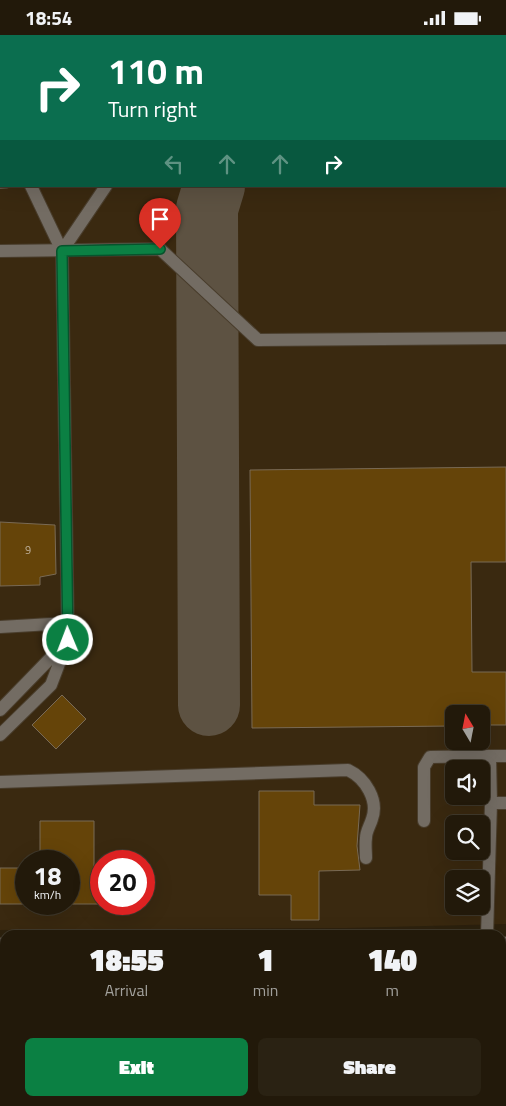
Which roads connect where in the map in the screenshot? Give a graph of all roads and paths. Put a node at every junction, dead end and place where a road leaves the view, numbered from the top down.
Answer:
1 (31, 187) edge
2 (105, 187) edge
3 (0, 251) edge
4 (62, 251) junction
5 (506, 338) edge
6 (68, 623) junction
7 (0, 627) edge
8 (68, 640) junction
9 (0, 710) edge
10 (0, 735) edge
11 (506, 755) edge
12 (490, 756) junction
13 (0, 782) edge
14 (491, 803) junction
15 (506, 803) edge
16 (424, 821) dead end
17 (366, 858) dead end
18 (487, 930) edge

1 - 4 street
2 - 4 street
3 - 4 street
4 - 5 street
4 - 6 street
6 - 7 street
6 - 8 street
8 - 9 street
8 - 10 street
11 - 12 street
12 - 14 street
12 - 16 street
13 - 17 street
14 - 15 street
14 - 18 street

